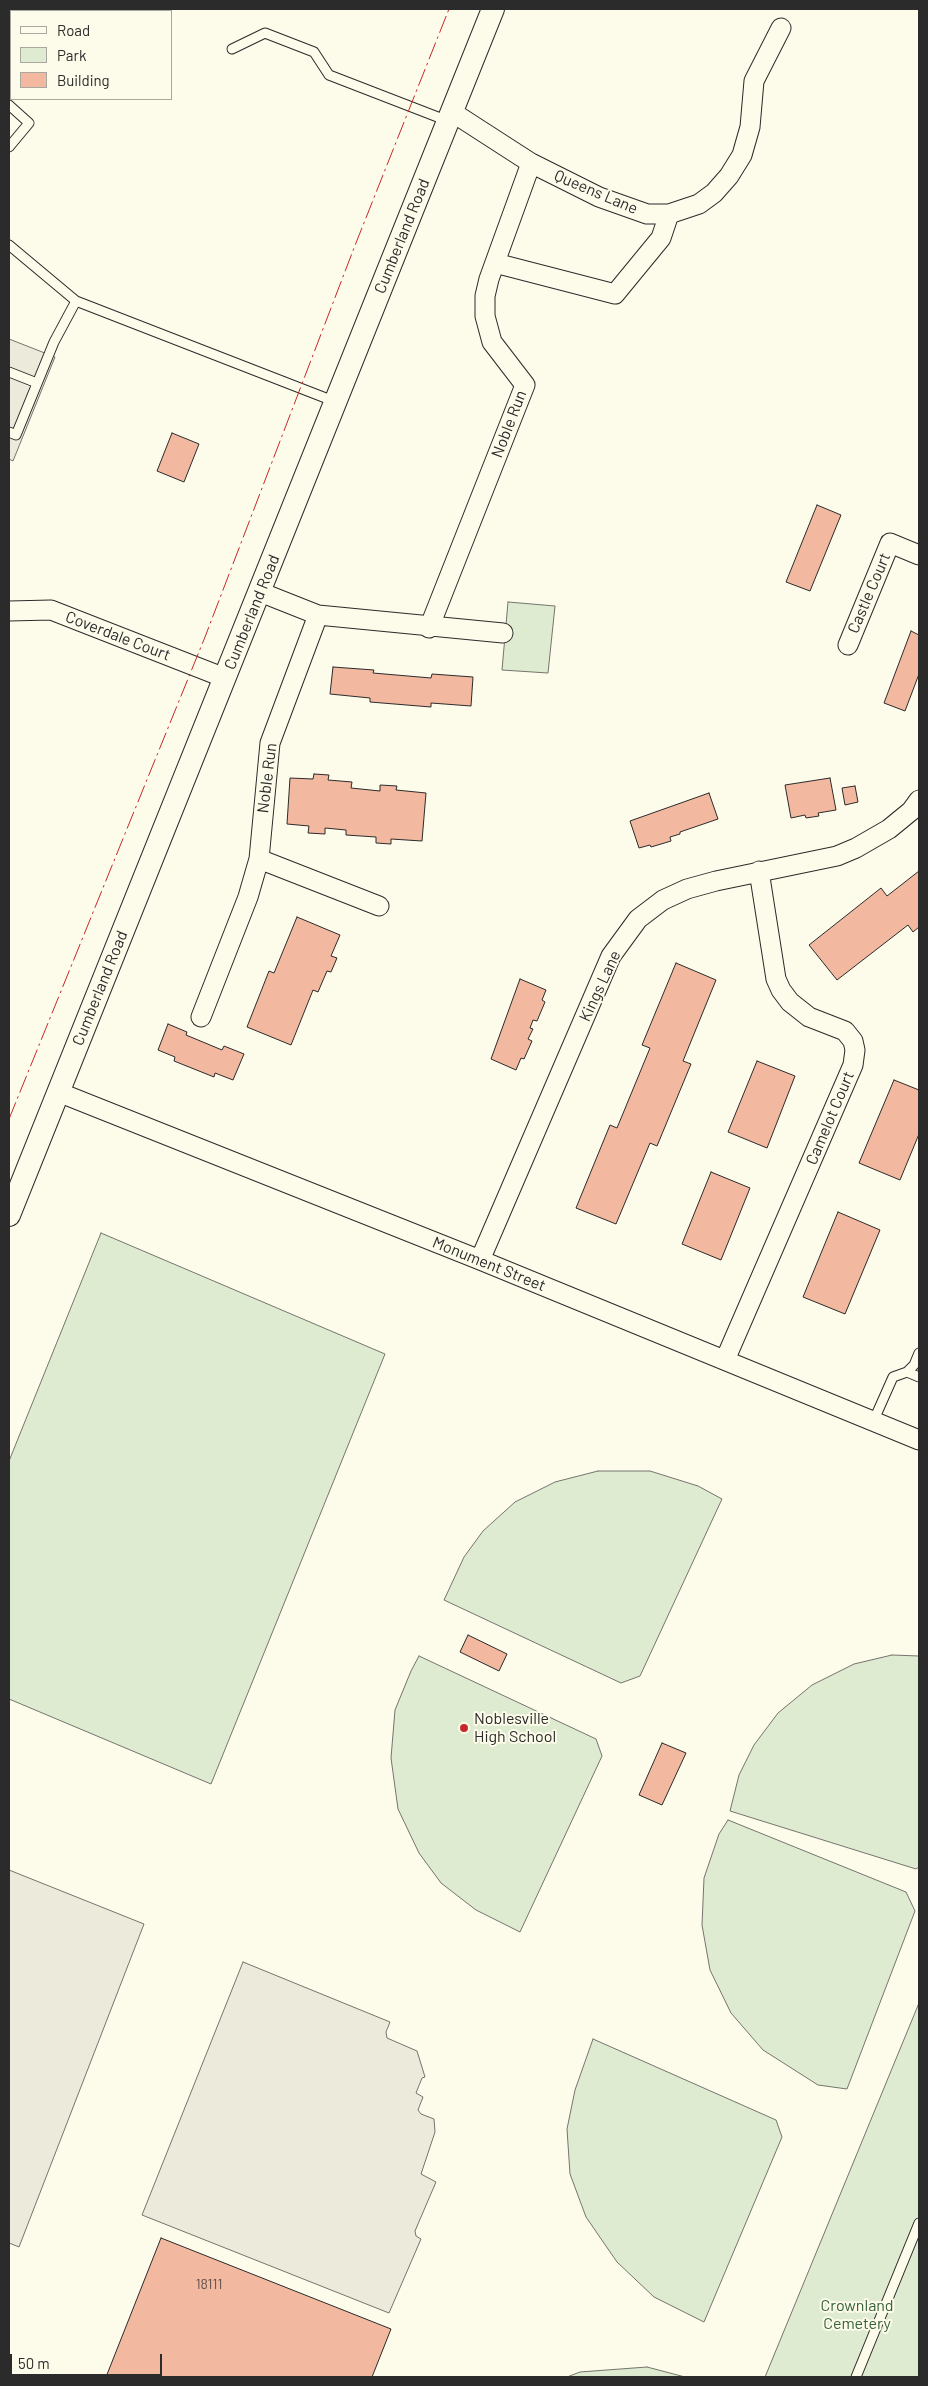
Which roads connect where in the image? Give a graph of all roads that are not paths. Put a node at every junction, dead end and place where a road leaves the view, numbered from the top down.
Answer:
1 (493, 9) edge
2 (781, 28) dead end
3 (232, 49) dead end
4 (9, 105) edge
5 (450, 116) junction
6 (9, 147) edge
7 (531, 163) junction
8 (669, 214) junction
9 (9, 245) edge
10 (495, 263) junction
11 (76, 301) junction
12 (9, 372) edge
13 (37, 383) junction
14 (336, 402) junction
15 (9, 432) edge
16 (919, 555) edge
17 (260, 592) junction
18 (9, 611) edge
19 (318, 616) junction
20 (429, 628) junction
21 (503, 633) dead end
22 (848, 645) dead end
23 (225, 678) junction
24 (919, 800) edge
25 (259, 859) junction
26 (759, 871) junction
27 (379, 906) dead end
28 (202, 1017) dead end
29 (58, 1092) junction
30 (9, 1215) edge
31 (480, 1260) junction
32 (919, 1353) edge
33 (725, 1360) junction
34 (907, 1372) junction
35 (919, 1377) edge
36 (874, 1422) junction
37 (919, 1440) edge
38 (919, 2223) edge
39 (856, 2377) edge

1 - 5 street, Cumberland Road
2 - 8 street, Queens Lane
3 - 5 lane
4 - 6 lane
5 - 7 street, Queens Lane
5 - 14 street, Cumberland Road
7 - 8 street, Queens Lane
7 - 10 street
8 - 10 street
9 - 11 lane
10 - 20 street, Noble Run
11 - 13 lane
11 - 14 lane
12 - 13 lane
13 - 15 lane
14 - 17 street, Cumberland Road
16 - 22 street, Castle Court
17 - 19 street
17 - 23 street, Cumberland Road
18 - 23 street, Coverdale Court
19 - 20 street
19 - 25 street, Noble Run
20 - 21 street
23 - 29 street, Cumberland Road
24 - 26 street, Kings Lane
25 - 27 street
25 - 28 street, Noble Run
26 - 31 street, Kings Lane
26 - 33 street, Camelot Court
29 - 30 street, Cumberland Road
29 - 31 street, Monument Street
31 - 33 street, Monument Street
32 - 34 lane
33 - 36 street, Monument Street
34 - 35 lane
34 - 36 lane
36 - 37 street, Monument Street
38 - 39 lane

